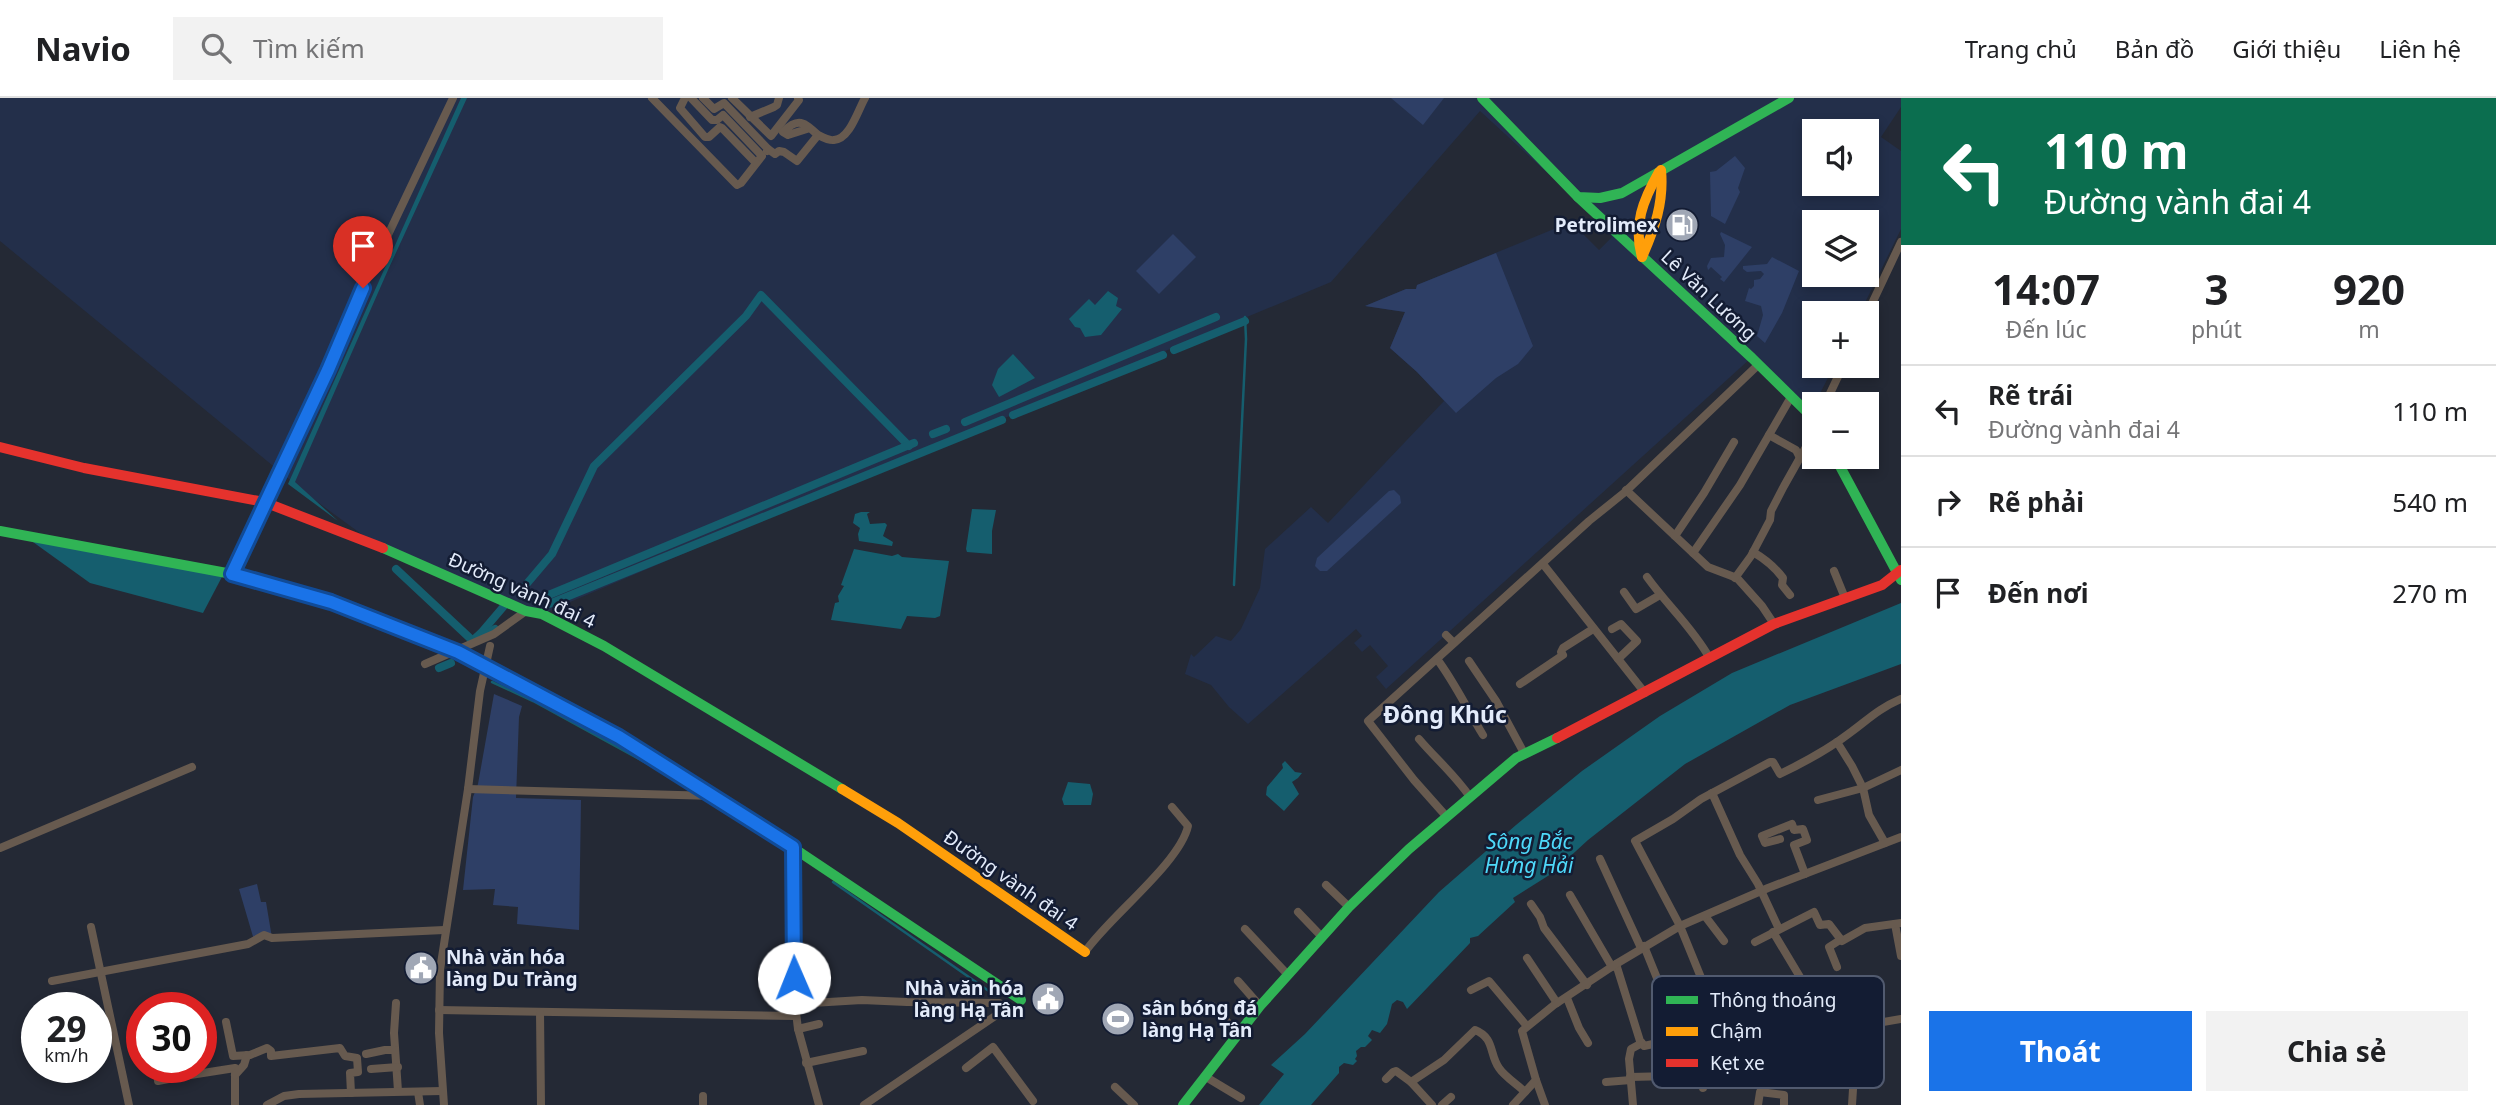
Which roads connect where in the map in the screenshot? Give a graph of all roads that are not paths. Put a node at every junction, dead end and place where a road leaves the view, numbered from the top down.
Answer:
1 (453, 98) edge
2 (652, 98) edge
3 (685, 98) edge
4 (691, 98) edge
5 (703, 98) edge
6 (734, 98) edge
7 (779, 98) edge
8 (798, 98) edge
9 (1482, 98) edge
10 (1789, 98) edge
11 (864, 99) edge
12 (750, 117) junction
13 (810, 128) dead end
14 (818, 135) junction
15 (762, 156) junction
16 (1661, 170) junction
17 (1578, 197) junction
18 (1901, 242) edge
19 (1642, 257) junction
20 (1873, 301) edge
21 (1758, 365) junction
22 (1791, 397) junction
23 (1802, 408) edge
24 (1769, 435) junction
25 (1734, 442) dead end
26 (0, 447) edge
27 (1802, 454) edge
28 (1800, 458) junction
29 (1842, 469) edge
30 (1626, 490) junction
31 (264, 502) junction
32 (0, 531) edge
33 (1675, 536) junction
34 (1753, 552) junction
35 (1693, 553) junction
36 (1543, 564) junction
37 (1834, 571) dead end
38 (232, 574) junction
39 (1900, 574) edge
40 (1647, 578) dead end
41 (1735, 578) junction
42 (1624, 592) dead end
43 (1660, 595) junction
44 (1790, 595) dead end
45 (1845, 597) junction
46 (526, 611) junction
47 (1774, 624) junction
48 (1593, 629) junction
49 (1612, 629) dead end
50 (1447, 635) dead end
51 (486, 643) junction
52 (1454, 643) junction
53 (456, 652) junction
54 (1709, 657) junction
55 (1437, 659) junction
56 (1618, 659) junction
57 (1469, 660) dead end
58 (425, 664) dead end
59 (485, 667) junction
60 (1520, 684) dead end
61 (1645, 693) junction
62 (1901, 699) edge
63 (1483, 734) dead end
64 (1419, 739) dead end
65 (1837, 742) junction
66 (1524, 753) junction
67 (192, 767) dead end
68 (1901, 770) edge
69 (1863, 788) junction
70 (468, 789) junction
71 (1712, 793) junction
72 (715, 796) junction
73 (1469, 797) junction
74 (1818, 800) dead end
75 (1171, 807) dead end
76 (1446, 816) junction
77 (1901, 837) edge
78 (1780, 839) dead end
79 (1885, 843) junction
80 (793, 847) junction
81 (0, 848) edge
82 (1600, 859) dead end
83 (1805, 874) junction
84 (1326, 885) dead end
85 (1762, 891) junction
86 (1570, 895) dead end
87 (1531, 904) dead end
88 (1349, 907) junction
89 (1298, 912) dead end
90 (1705, 916) junction
91 (1898, 924) edge
92 (1680, 926) junction
93 (90, 927) dead end
94 (1245, 929) dead end
95 (444, 930) junction
96 (1776, 930) junction
97 (1322, 937) junction
98 (1840, 940) junction
99 (1724, 941) dead end
100 (1755, 942) dead end
101 (1642, 947) junction
102 (1085, 952) joint
103 (1901, 956) edge
104 (1527, 958) dead end
105 (1614, 966) junction
106 (1838, 967) dead end
107 (100, 971) junction
108 (1289, 975) junction
109 (1655, 976) edge
110 (1700, 976) edge
111 (1800, 976) edge
112 (52, 981) dead end
113 (1238, 981) dead end
114 (1587, 985) junction
115 (1471, 990) dead end
116 (1567, 998) junction
117 (1021, 1000) dead end
118 (396, 1003) dead end
119 (999, 1003) dead end
120 (1558, 1003) junction
121 (795, 1004) junction
122 (1213, 1006) dead end
123 (1260, 1006) junction
124 (436, 1007) junction
125 (1004, 1010) dead end
126 (540, 1012) junction
127 (795, 1016) junction
128 (226, 1022) dead end
129 (820, 1024) dead end
130 (1526, 1025) junction
131 (798, 1029) junction
132 (1238, 1034) junction
133 (1642, 1043) junction
134 (1588, 1044) dead end
135 (1652, 1044) edge
136 (395, 1050) junction
137 (863, 1051) dead end
138 (247, 1055) junction
139 (366, 1055) dead end
140 (806, 1063) junction
141 (398, 1067) junction
142 (966, 1068) dead end
143 (217, 1069) edge
144 (371, 1069) dead end
145 (235, 1075) junction
146 (1206, 1077) junction
147 (1652, 1077) edge
148 (1630, 1078) junction
149 (1386, 1080) dead end
150 (1536, 1080) junction
151 (1606, 1082) dead end
152 (1411, 1083) junction
153 (1115, 1087) dead end
154 (398, 1091) junction
155 (442, 1091) junction
156 (418, 1092) junction
157 (1525, 1092) junction
158 (348, 1093) junction
159 (1451, 1097) dead end
160 (1241, 1098) dead end
161 (270, 1104) edge
162 (868, 1104) edge
163 (1033, 1104) edge
164 (129, 1105) edge
165 (235, 1105) edge
166 (345, 1105) edge
167 (419, 1105) edge
168 (444, 1105) edge
169 (541, 1105) edge
170 (819, 1105) edge
171 (1134, 1105) edge
172 (1183, 1105) edge
173 (1432, 1105) edge
174 (1442, 1105) edge
175 (1513, 1105) edge
176 (1545, 1105) edge
177 (1633, 1105) edge
178 (1758, 1105) edge
179 (1784, 1105) edge

1 - 31 street
2 - 15 street
3 - 15 street
4 - 15 street
5 - 15 street
6 - 12 street
7 - 12 street
8 - 12 street
9 - 17 main road, Lê Văn Lương
10 - 16 main road
11 - 14 street
13 - 14 street
14 - 15 street
16 - 17 main road
16 - 19 main road
16 - 19 main road
17 - 19 main road, Lê Văn Lương
18 - 20 street
19 - 21 main road, Lê Văn Lương
21 - 22 main road, Lê Văn Lương
21 - 30 street
22 - 23 main road, Lê Văn Lương
22 - 24 street
24 - 28 street
24 - 35 street
25 - 33 street
26 - 31 main road, Đường vành đai 4
27 - 28 street
28 - 34 street
29 - 39 main road
30 - 33 street
30 - 36 street
31 - 38 street
31 - 46 main road, Đường vành đai 4
32 - 38 main road
33 - 35 street
34 - 41 street
34 - 44 street
35 - 41 street
36 - 48 street
36 - 52 street
37 - 45 street
38 - 53 main road
39 - 45 main road
40 - 43 street
41 - 47 street
42 - 43 street
43 - 54 street
45 - 47 main road
46 - 51 street
46 - 102 main road, Đường vành đai 4
47 - 54 main road
48 - 56 street
48 - 60 street
49 - 56 street
50 - 52 street
51 - 53 street
51 - 59 street
52 - 55 street
53 - 58 street
53 - 59 main road
54 - 61 main road
55 - 63 street
55 - 76 street
56 - 61 street
57 - 66 street
59 - 70 street
59 - 72 main road
61 - 66 main road
62 - 65 street
64 - 73 street
65 - 69 street
65 - 71 street
66 - 73 main road
67 - 81 street
68 - 69 street
69 - 74 street
69 - 79 street
70 - 72 street
70 - 95 street
71 - 85 street
71 - 92 street
72 - 80 main road
73 - 76 main road
75 - 102 street
76 - 88 main road
77 - 79 street
78 - 83 street
79 - 83 street
80 - 117 main road
80 - 121 street
82 - 101 street
83 - 85 street
84 - 88 street
85 - 90 street
85 - 96 street
86 - 105 street
87 - 114 street
88 - 97 main road
89 - 97 street
90 - 92 street
90 - 99 street
91 - 98 street
91 - 103 street
92 - 101 street
92 - 110 street
93 - 107 street
94 - 108 street
95 - 107 street
95 - 124 street
96 - 98 street
96 - 100 street
96 - 111 street
97 - 108 main road
98 - 106 street
101 - 105 street
101 - 109 street
104 - 120 street
105 - 114 street
105 - 133 street
107 - 112 street
107 - 164 street
108 - 123 main road
113 - 123 street
114 - 116 street
115 - 130 street
116 - 120 street
116 - 134 street
118 - 136 street
119 - 121 street
120 - 130 street
121 - 127 street
122 - 132 street
123 - 132 main road
124 - 126 street
124 - 155 street
125 - 162 street
126 - 127 street
126 - 169 street
127 - 131 street
128 - 138 street
129 - 131 street
130 - 150 street
131 - 140 street
132 - 146 main road
133 - 135 street
133 - 148 street
136 - 139 street
136 - 141 street
137 - 140 street
138 - 145 street
138 - 158 street
140 - 170 street
141 - 144 street
141 - 154 street
142 - 163 street
143 - 145 street
145 - 165 street
146 - 160 street
146 - 172 main road
147 - 148 street
148 - 151 street
148 - 177 street
149 - 152 street
150 - 157 street
150 - 176 street
152 - 157 street
152 - 173 street
153 - 171 street
154 - 156 street
154 - 158 street
155 - 156 street
155 - 168 street
156 - 167 street
157 - 175 street
158 - 161 street
158 - 166 street
159 - 174 street
178 - 179 street

